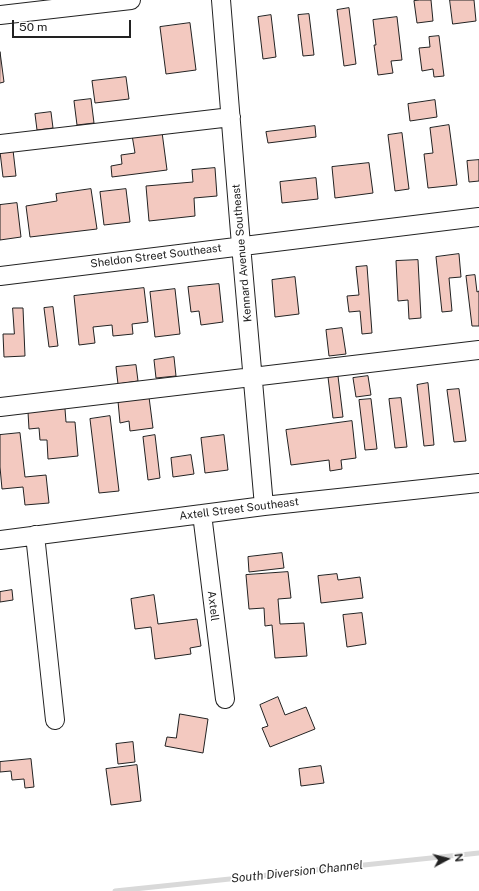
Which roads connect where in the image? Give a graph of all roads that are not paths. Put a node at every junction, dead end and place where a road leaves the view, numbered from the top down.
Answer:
1 (131, 0) edge
2 (221, 0) edge
3 (0, 15) edge
4 (231, 117) junction
5 (0, 144) edge
6 (479, 217) edge
7 (241, 246) junction
8 (0, 276) edge
9 (479, 350) edge
10 (252, 377) junction
11 (0, 407) edge
12 (479, 483) edge
13 (264, 506) junction
14 (202, 514) junction
15 (35, 536) junction
16 (0, 540) edge
17 (225, 699) dead end
18 (56, 720) dead end

1 - 3 street
2 - 4 street, Kennard Avenue Southeast
4 - 5 street
4 - 7 street, Kennard Avenue Southeast
6 - 7 street, Sheldon Street Southeast
7 - 8 street, Sheldon Street Southeast
7 - 10 street, Kennard Avenue Southeast
9 - 10 street
10 - 11 street
10 - 13 street, Kennard Avenue Southeast
12 - 13 street, Axtell Street Southeast
13 - 14 street, Axtell Street Southeast
14 - 15 street, Axtell Street Southeast
14 - 17 street, Axtell
15 - 16 street, Axtell Street Southeast
15 - 18 street

